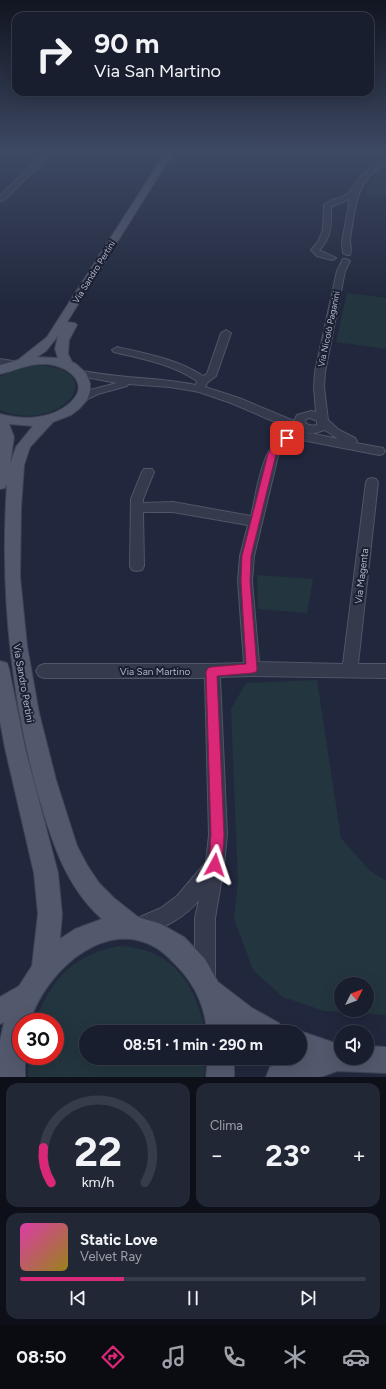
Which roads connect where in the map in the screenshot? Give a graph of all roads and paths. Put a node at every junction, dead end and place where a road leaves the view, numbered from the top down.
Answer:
1 (137, 203) edge
2 (146, 203) edge
3 (353, 203) edge
4 (330, 204) joint
5 (351, 213) junction
6 (333, 257) junction
7 (346, 257) junction
8 (341, 271) junction
9 (226, 333) dead end
10 (117, 350) dead end
11 (0, 362) edge
12 (18, 363) junction
13 (67, 365) junction
14 (0, 370) edge
15 (79, 373) junction
16 (137, 382) junction
17 (201, 385) junction
18 (319, 387) junction
19 (80, 400) junction
20 (0, 419) edge
21 (48, 419) junction
22 (322, 420) junction
23 (305, 423) junction
24 (353, 442) junction
25 (382, 453) edge
26 (148, 472) dead end
27 (372, 482) dead end
28 (0, 484) edge
29 (138, 508) junction
30 (255, 521) junction
31 (137, 566) dead end
32 (0, 669) edge
33 (252, 669) junction
34 (44, 671) dead end
35 (350, 671) junction
36 (386, 671) edge
37 (212, 672) junction
38 (215, 865) junction
39 (134, 928) junction
40 (44, 971) junction
41 (207, 985) junction
42 (28, 995) junction
43 (0, 1012) edge
44 (218, 1025) edge
45 (257, 1025) edge
46 (307, 1047) edge
47 (334, 1057) edge
48 (334, 1059) edge
49 (374, 1060) edge
50 (386, 1060) edge
51 (221, 1065) edge
52 (11, 1077) edge
53 (220, 1077) edge
54 (280, 1077) edge

1 - 12 main road, Via Sandro Pertini
2 - 13 main road, Via Sandro Pertini
3 - 5 street
4 - 5 street
4 - 6 street
5 - 7 street
6 - 7 street
6 - 8 street
7 - 8 street, Via Nicolò Paganini
8 - 18 street, Via Nicolò Paganini
9 - 17 street
10 - 17 street
11 - 12 street
12 - 13 main road, Via Sandro Pertini
12 - 14 main road, Via Sandro Pertini
13 - 15 main road, Via Sandro Pertini
15 - 16 street
15 - 19 main road
16 - 17 street
16 - 19 street
17 - 23 street
18 - 22 street, Via Nicolò Paganini
18 - 23 street, Via Nicolò Paganini
19 - 21 main road, Via Sandro Pertini
20 - 21 main road, Via Sandro Pertini
20 - 28 main road, Via Sandro Pertini
21 - 39 main road, Via Sandro Pertini
22 - 23 street
22 - 23 street
22 - 24 street
23 - 24 street
24 - 25 street
25 - 30 street
26 - 29 street
27 - 35 street, Via Magenta
29 - 30 street
29 - 31 street
30 - 33 street
32 - 40 main road, Via Sandro Pertini
33 - 35 street, Via San Martino
33 - 37 street, Via San Martino
34 - 37 street, Via San Martino
35 - 36 street, Via San Martino
37 - 38 street
38 - 39 street
38 - 41 street
39 - 40 main road, Via Sandro Pertini
39 - 41 main road, Via Sandro Pertini
40 - 42 main road, Via Sandro Pertini
41 - 44 main road, Via Sandro Pertini
41 - 45 main road
42 - 43 main road
42 - 52 main road, Via Sandro Pertini
46 - 47 main road
48 - 54 main road
49 - 50 main road
51 - 53 main road

